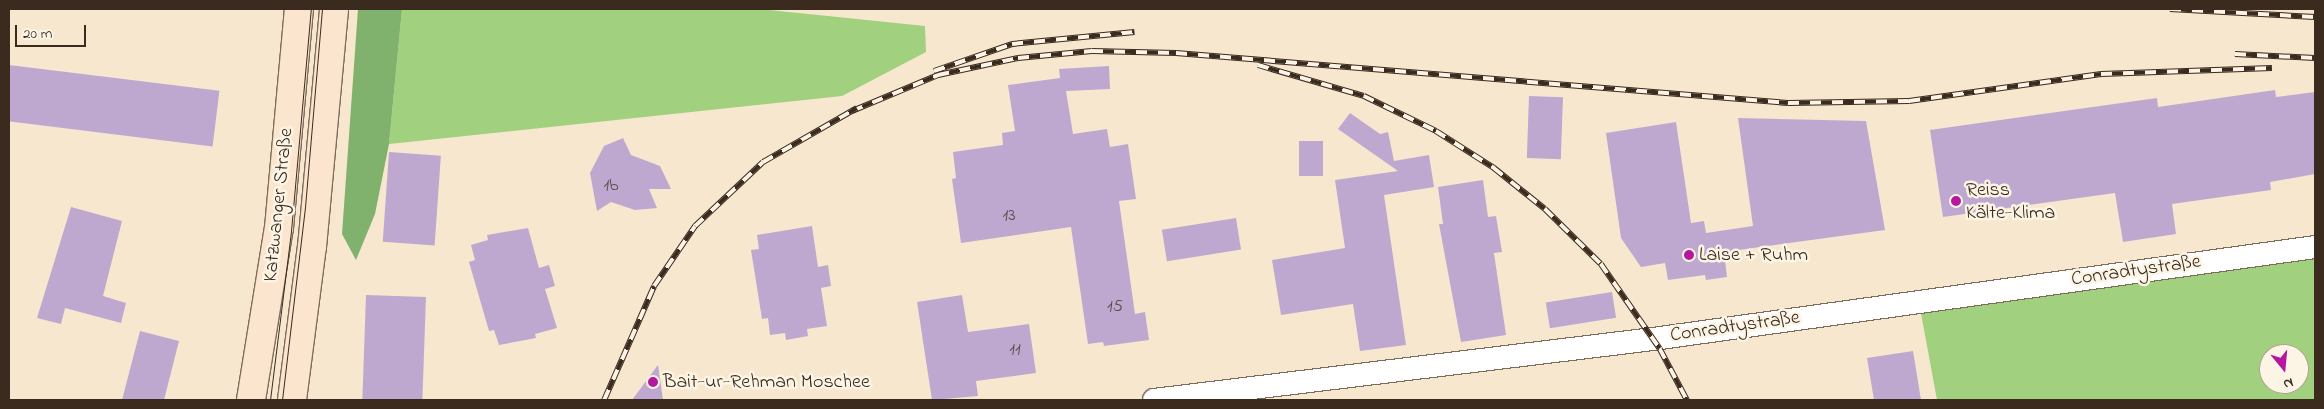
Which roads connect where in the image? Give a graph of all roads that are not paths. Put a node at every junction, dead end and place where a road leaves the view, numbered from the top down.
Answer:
1 (298, 9) edge
2 (334, 9) edge
3 (2315, 246) edge
4 (250, 400) edge
5 (292, 400) edge
6 (1154, 400) edge

1 - 4 main road, Katzwanger Straße
2 - 5 main road, Katzwanger Straße
3 - 6 street, Conradtystraße

